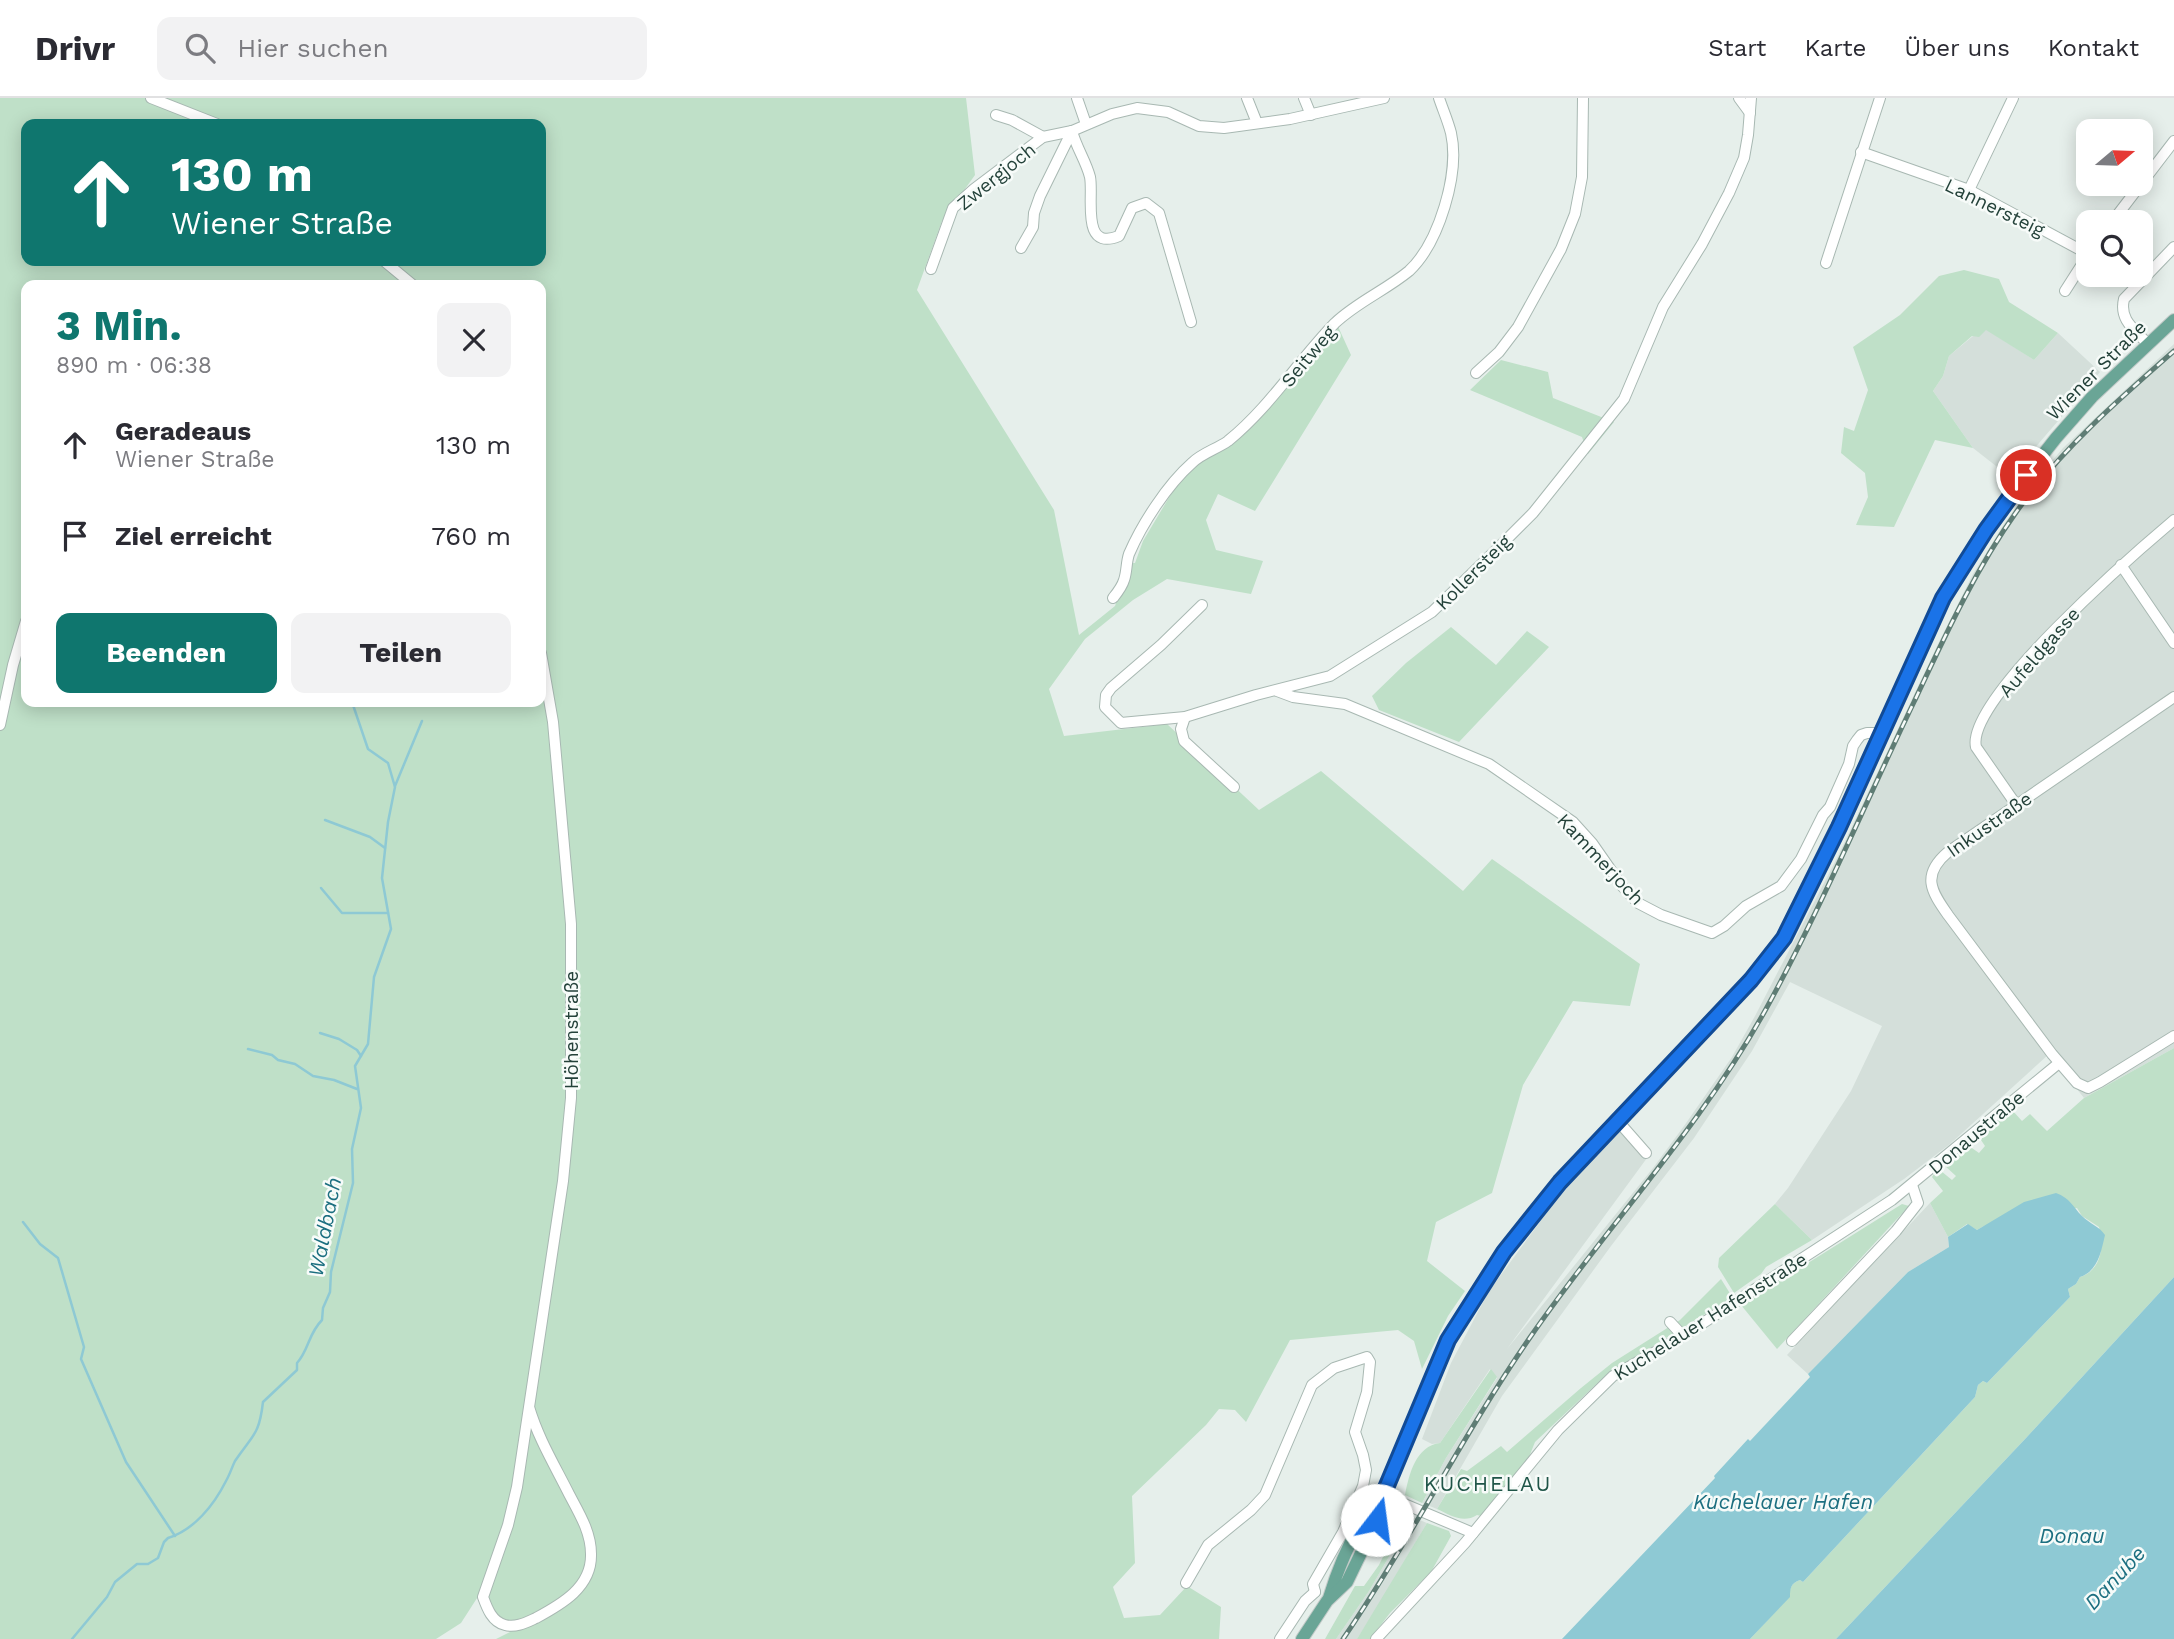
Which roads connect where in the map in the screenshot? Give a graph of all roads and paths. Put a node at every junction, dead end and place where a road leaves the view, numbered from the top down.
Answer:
1 (151, 98) edge
2 (1077, 98) edge
3 (1247, 98) edge
4 (1304, 98) edge
5 (1384, 98) edge
6 (1438, 98) edge
7 (1583, 98) edge
8 (1739, 98) edge
9 (1751, 98) edge
10 (1880, 98) edge
11 (2013, 98) edge
12 (1750, 113) junction
13 (996, 115) dead end
14 (1311, 116) junction
15 (204, 119) edge
16 (1257, 123) junction
17 (1086, 124) junction
18 (1072, 131) junction
19 (1044, 137) junction
20 (2174, 141) edge
21 (1861, 152) junction
22 (1969, 190) junction
23 (2121, 210) edge
24 (2174, 247) edge
25 (1021, 248) dead end
26 (2076, 248) edge
27 (1826, 263) dead end
28 (390, 266) edge
29 (930, 269) dead end
30 (2076, 273) edge
31 (406, 280) edge
32 (2065, 290) dead end
33 (2174, 320) edge
34 (1192, 322) dead end
35 (2148, 344) junction
36 (1476, 373) dead end
37 (2174, 520) edge
38 (2121, 565) junction
39 (1113, 598) dead end
40 (1202, 605) dead end
41 (21, 638) edge
42 (2174, 643) edge
43 (546, 682) edge
44 (1277, 691) junction
45 (2174, 697) edge
46 (1185, 717) junction
47 (0, 725) edge
48 (1882, 733) junction
49 (1234, 787) dead end
50 (2017, 806) junction
51 (2174, 1036) edge
52 (2059, 1063) junction
53 (1618, 1120) junction
54 (1646, 1153) dead end
55 (1912, 1185) junction
56 (1670, 1322) dead end
57 (1683, 1336) junction
58 (1792, 1341) dead end
59 (529, 1407) junction
60 (1383, 1495) junction
61 (1473, 1533) junction
62 (1185, 1583) dead end
63 (1315, 1592) junction
64 (1327, 1601) junction
65 (1280, 1639) edge
66 (1302, 1639) edge
67 (1376, 1639) edge

1 - 15 street
2 - 17 street
3 - 16 street
4 - 14 street
5 - 14 street, Zwergjoch
6 - 39 street, Seitweg
7 - 36 street
8 - 12 street
9 - 12 street, Kollersteig
10 - 21 street
11 - 22 street
12 - 44 street, Kollersteig
13 - 19 street
14 - 16 street, Zwergjoch
16 - 17 street, Zwergjoch
17 - 18 street, Zwergjoch
18 - 19 street, Zwergjoch
18 - 25 street
18 - 34 street
19 - 29 street, Zwergjoch
20 - 23 street
21 - 22 street, Lannersteig
21 - 27 street
22 - 26 street, Lannersteig
24 - 35 street
28 - 31 street
30 - 32 street
33 - 35 main road, Wiener Straße
35 - 48 main road, Wiener Straße
37 - 38 street, Aufeldgasse
38 - 42 street
38 - 50 street, Aufeldgasse
40 - 46 street, Kollersteig
41 - 47 street
43 - 59 street, Höhenstraße
44 - 46 street, Kollersteig
44 - 48 street, Kammerjoch
45 - 50 street, Inkustraße
46 - 49 street
48 - 53 main road, Wiener Straße
50 - 52 street, Inkustraße
51 - 52 street
52 - 55 street, Donaustraße
53 - 54 street
53 - 60 main road, Wiener Straße
55 - 57 street, Kuchelauer Hafenstraße
55 - 58 street, Donaustraße
56 - 57 street
57 - 61 street, Kuchelauer Hafenstraße
59 - 59 street, Höhenstraße
60 - 61 street
60 - 64 main road, Wiener Straße
61 - 67 street, Kuchelauer Hafenstraße
62 - 63 street
63 - 64 street
63 - 65 street
64 - 66 main road, Wiener Straße

